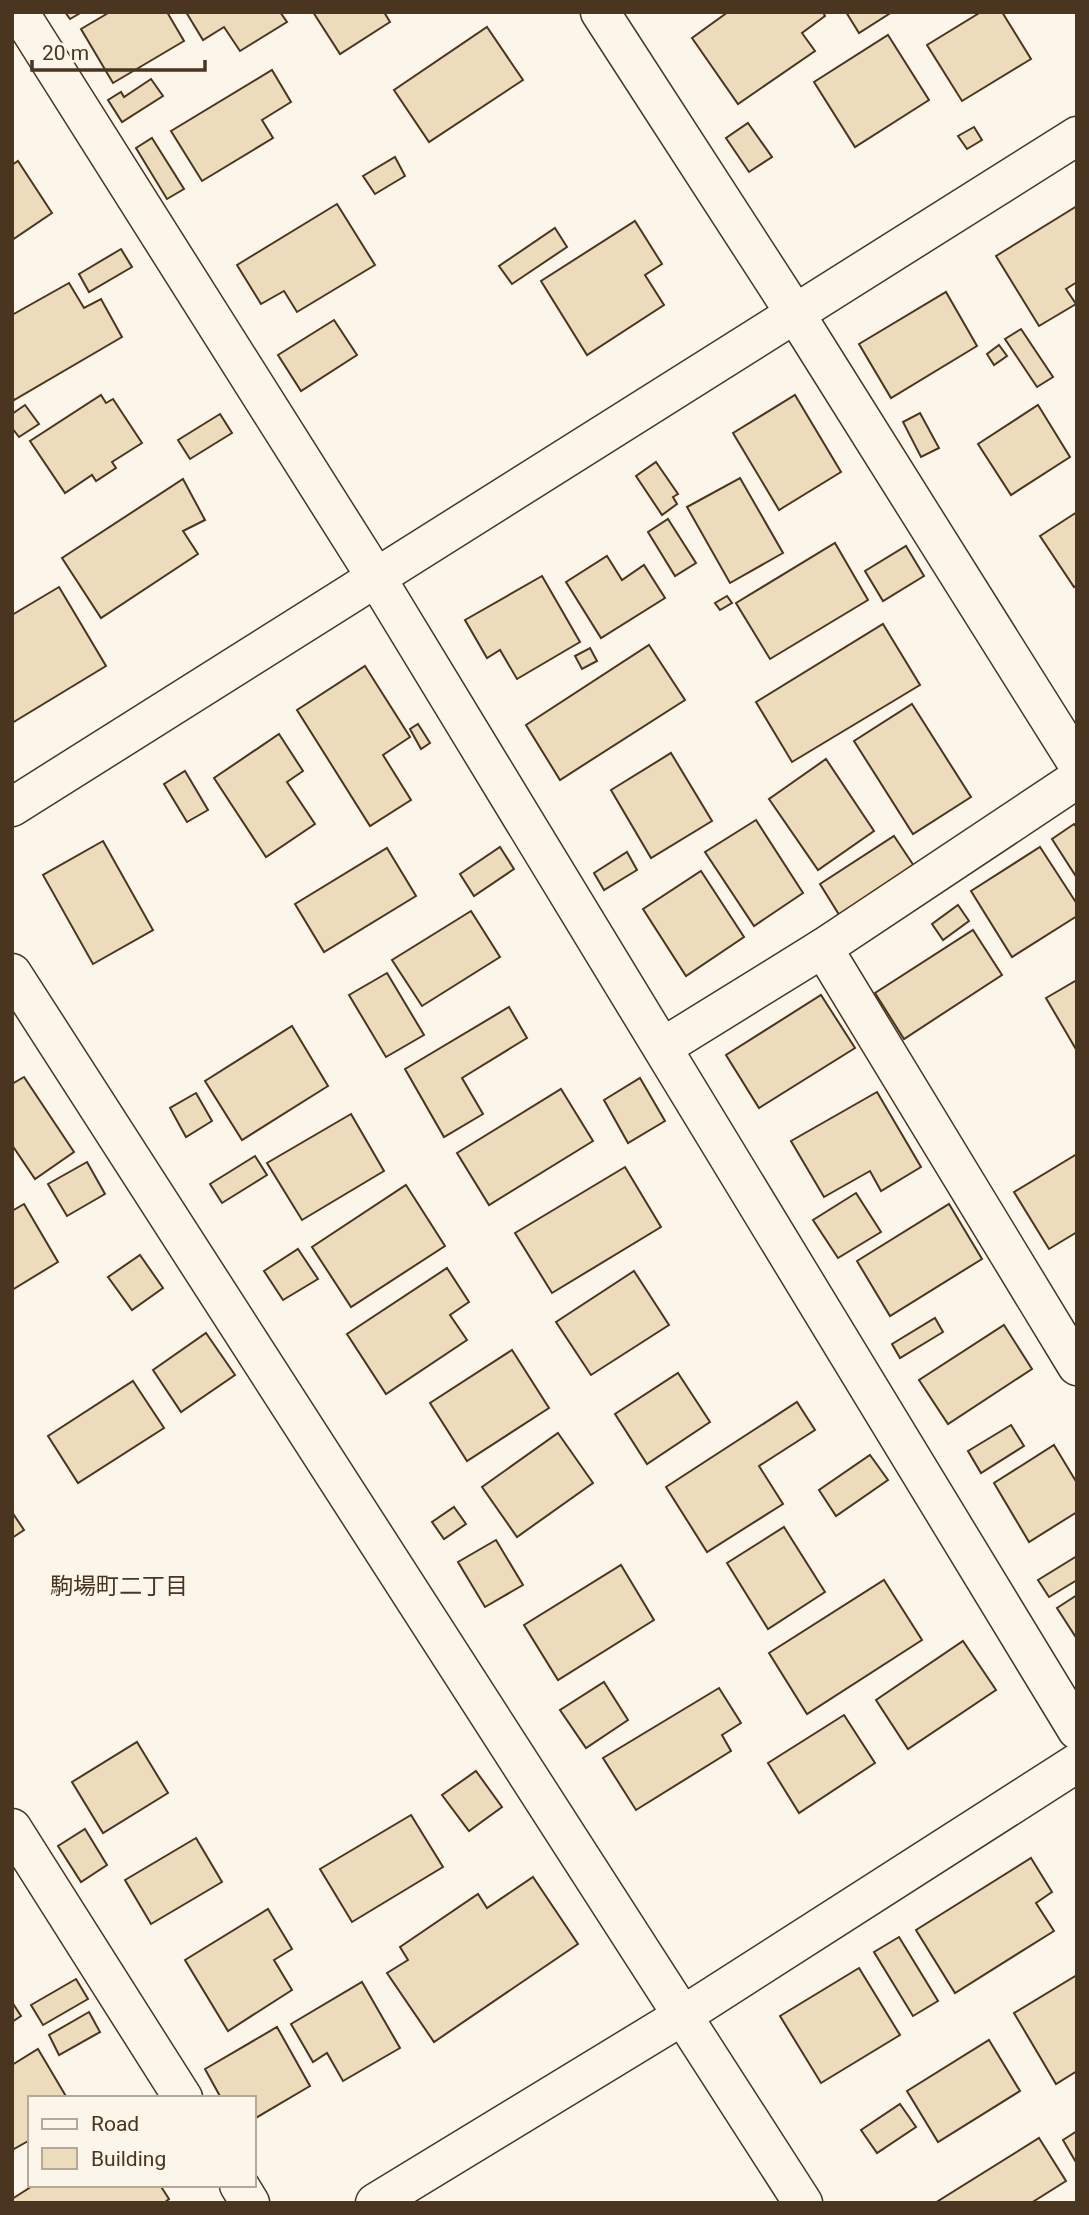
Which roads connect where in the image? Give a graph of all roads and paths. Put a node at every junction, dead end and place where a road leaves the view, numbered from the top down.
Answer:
1 (19, 12) edge
2 (600, 12) edge
3 (1077, 136) edge
4 (796, 315) junction
5 (377, 579) junction
6 (1077, 763) edge
7 (1077, 779) edge
8 (12, 807) edge
9 (823, 948) junction
10 (12, 973) edge
11 (663, 1048) junction
12 (1077, 1366) edge
13 (1077, 1730) edge
14 (1077, 1763) edge
15 (12, 1828) edge
16 (682, 2016) junction
17 (182, 2096) edge
18 (240, 2187) edge
19 (250, 2203) edge
20 (375, 2203) edge
21 (803, 2203) edge

1 - 5 street
2 - 4 street
3 - 4 street
4 - 5 street
4 - 6 street
5 - 8 street
5 - 11 street
7 - 9 street
9 - 11 street
9 - 12 street
10 - 16 street
11 - 13 street
14 - 16 street
15 - 17 street
16 - 20 street
16 - 21 street
18 - 19 street

